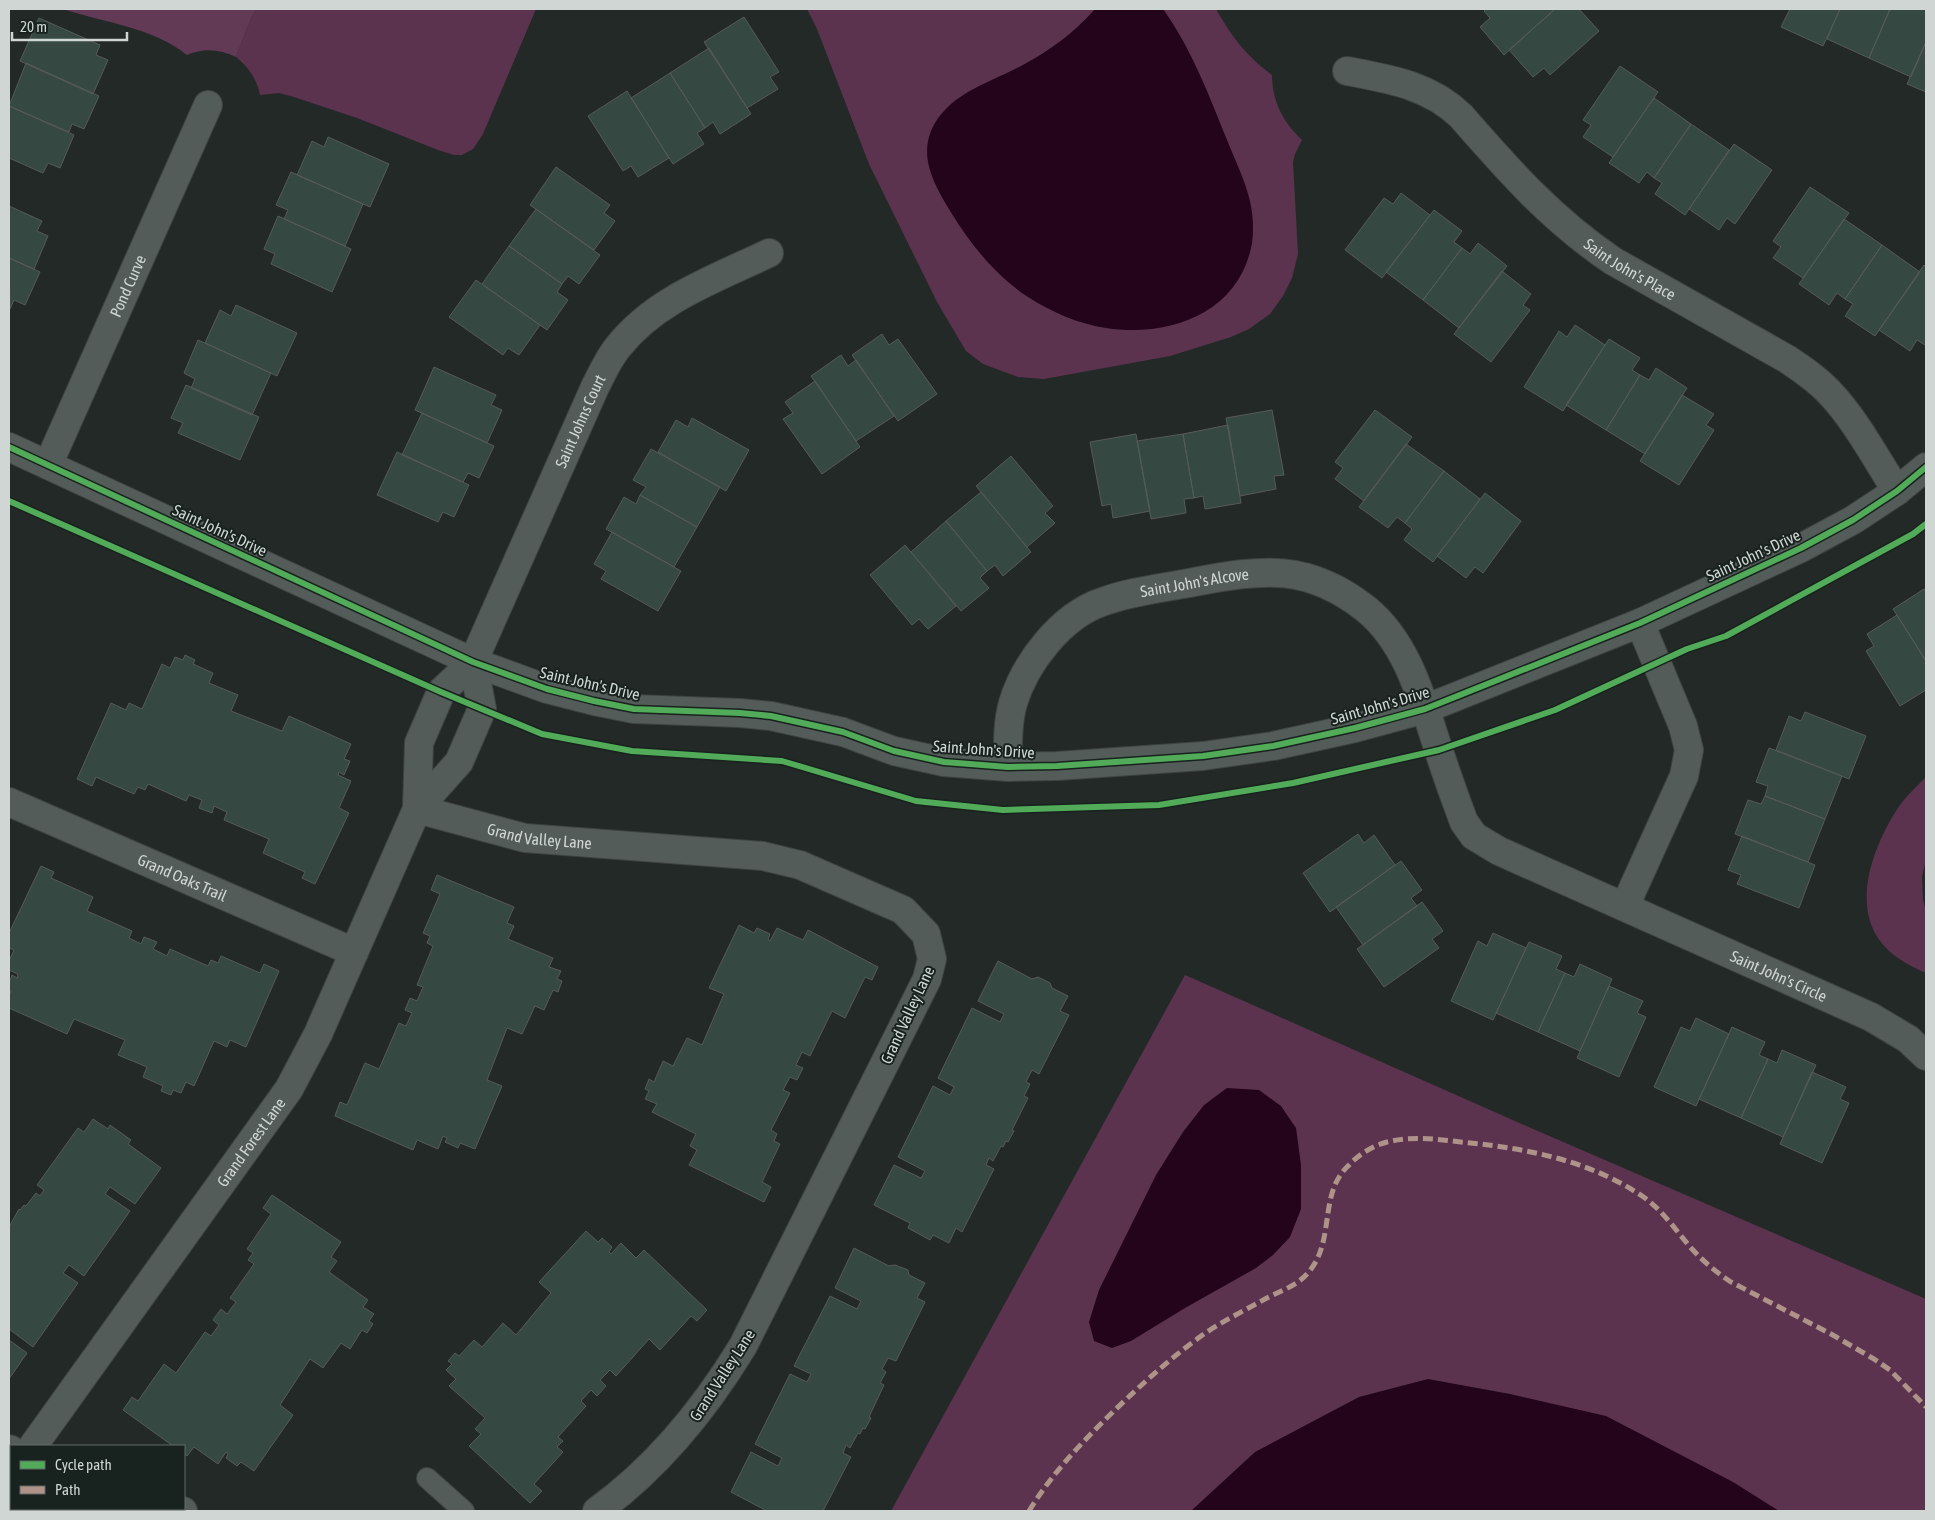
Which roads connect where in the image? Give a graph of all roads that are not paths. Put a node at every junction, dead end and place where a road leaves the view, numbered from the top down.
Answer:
1 (1347, 71) dead end
2 (208, 105) dead end
3 (769, 253) dead end
4 (9, 447) edge
5 (48, 465) junction
6 (1926, 467) edge
7 (1897, 491) junction
8 (1640, 623) junction
9 (473, 662) junction
10 (1425, 708) junction
11 (1008, 767) junction
12 (9, 802) edge
13 (416, 809) junction
14 (1624, 906) junction
15 (354, 952) junction
16 (1926, 1056) edge
17 (34, 1445) edge
18 (427, 1478) dead end
19 (464, 1511) edge
20 (597, 1511) edge

1 - 7 street, Saint John's Place
2 - 5 street, Pond Curve
3 - 9 street, Saint Johns Court
4 - 5 street, Saint John's Drive
5 - 9 street, Saint John's Drive
6 - 7 street, Saint John's Drive
7 - 8 street, Saint John's Drive
8 - 10 street, Saint John's Drive
8 - 14 street
9 - 11 street, Saint John's Drive
9 - 13 street, Grand Forest Lane
9 - 13 street, Grand Forest Lane
10 - 11 street, Saint John's Drive
10 - 11 street, Saint John's Alcove
10 - 14 street, Saint John's Circle
12 - 15 street, Grand Oaks Trail
13 - 15 street, Grand Forest Lane
13 - 20 street, Grand Valley Lane
14 - 16 street, Saint John's Circle
15 - 17 street, Grand Forest Lane
18 - 19 lane

